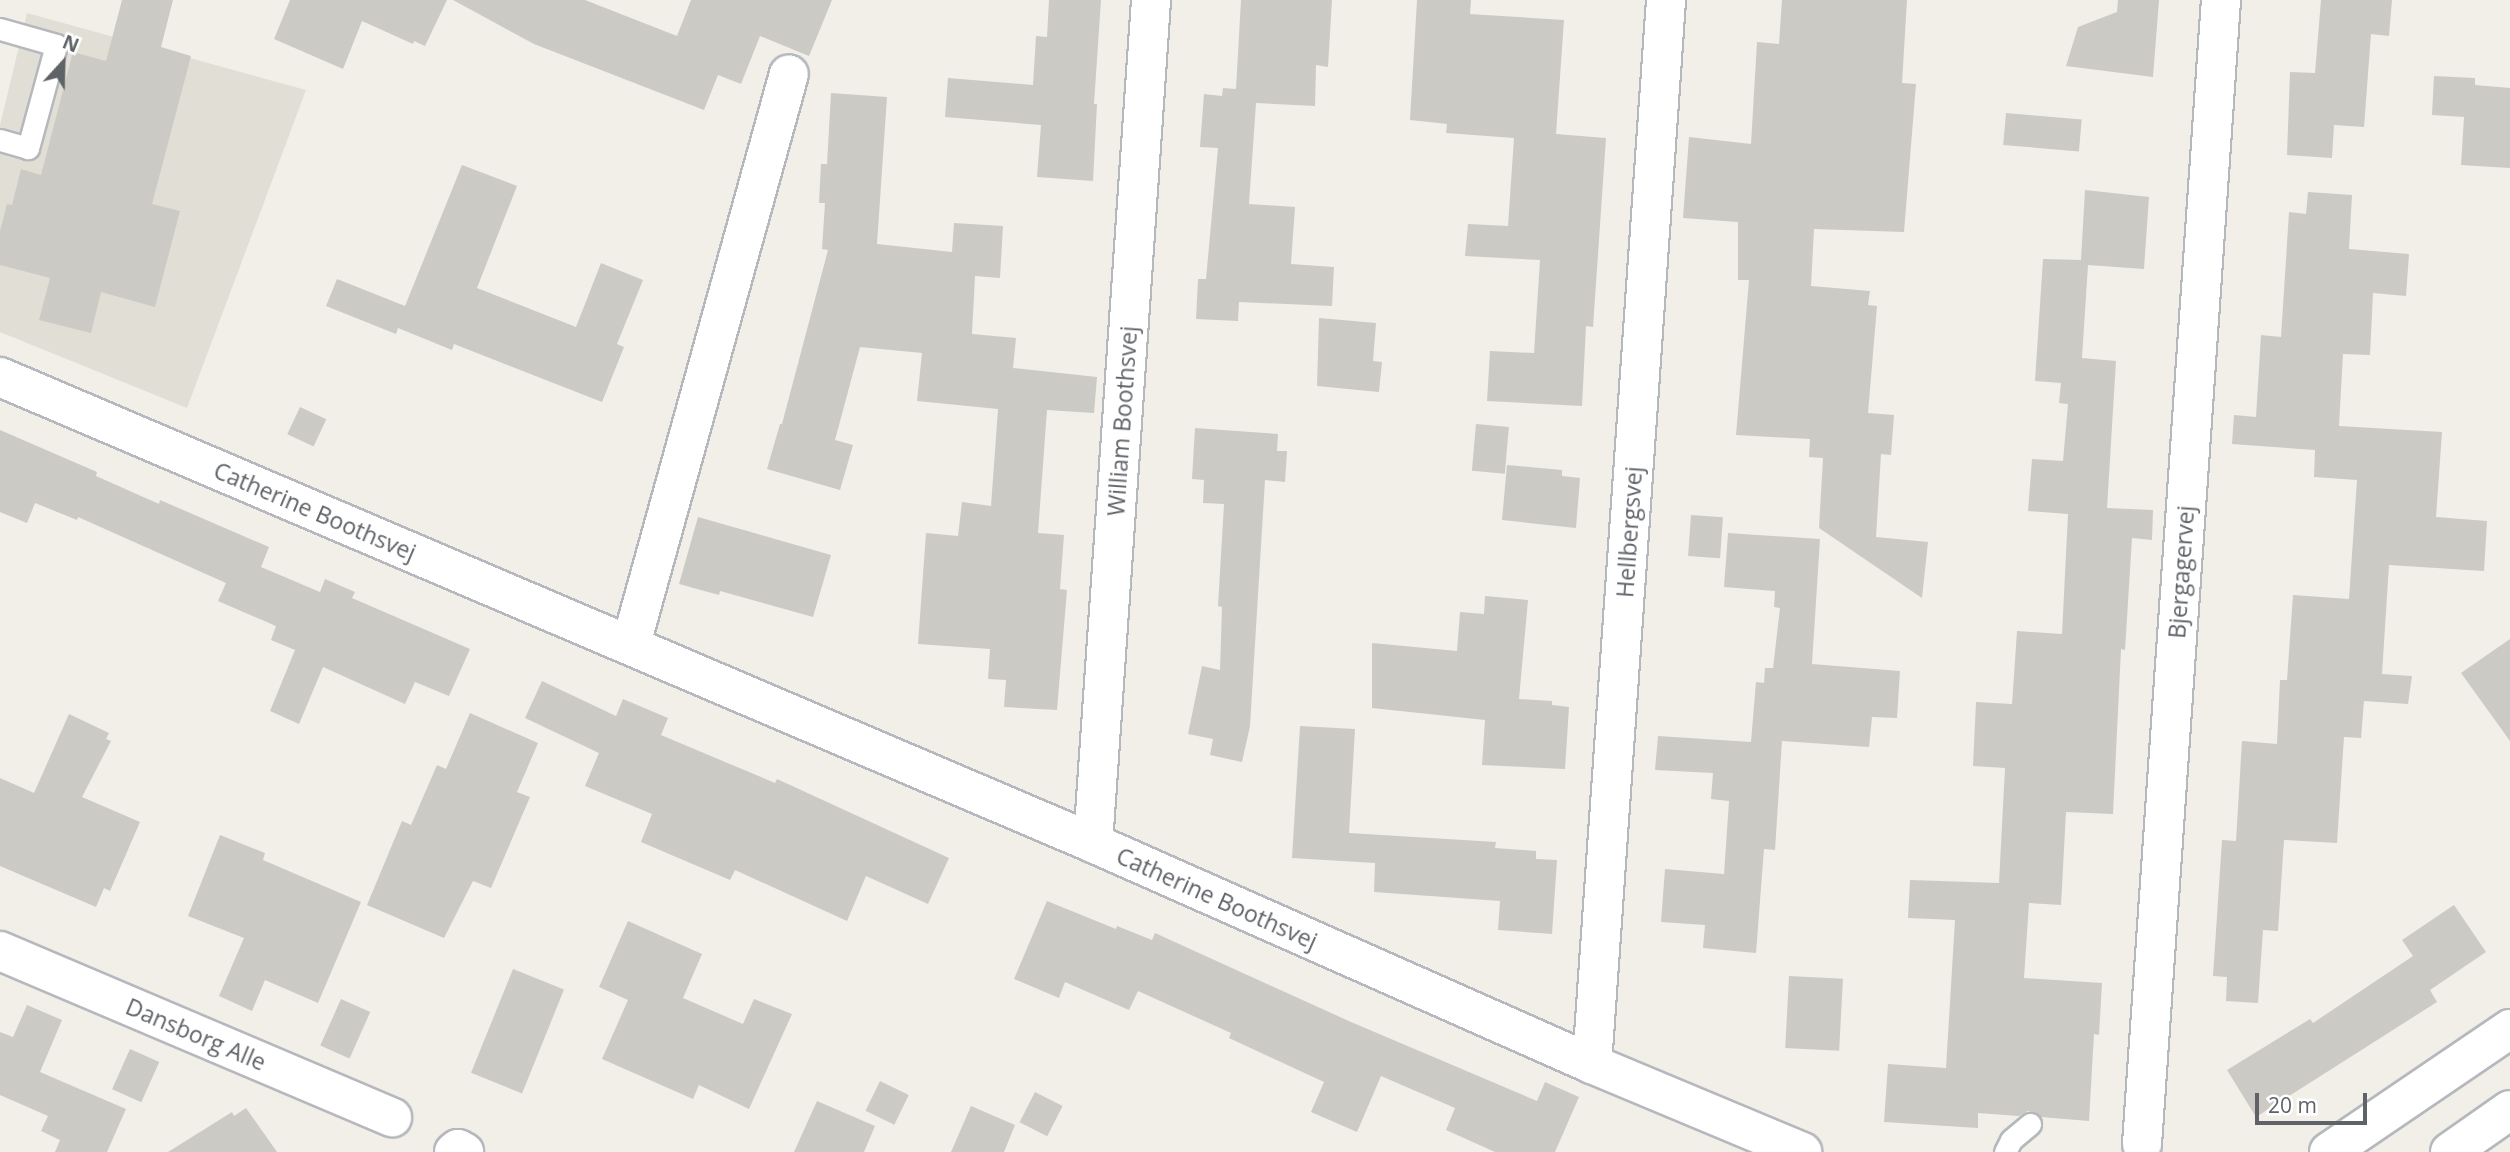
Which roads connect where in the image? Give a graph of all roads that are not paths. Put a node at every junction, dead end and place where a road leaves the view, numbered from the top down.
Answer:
1 (1151, 0) edge
2 (1666, 0) edge
3 (2221, 0) edge
4 (0, 29) edge
5 (789, 74) dead end
6 (0, 140) edge
7 (0, 377) edge
8 (631, 645) junction
9 (1093, 843) junction
10 (0, 951) edge
11 (2510, 1029) edge
12 (1592, 1064) junction
13 (2510, 1110) edge
14 (392, 1117) dead end
15 (2030, 1124) dead end
16 (2142, 1144) dead end
17 (1802, 1152) edge
18 (2005, 1152) edge
19 (2329, 1152) edge
20 (2450, 1152) edge

1 - 9 street, William Boothsvej
2 - 12 street, Hellbergsvej
3 - 16 street, Bjergagervej
4 - 6 lane
5 - 8 street
7 - 8 street, Catherine Boothsvej
8 - 9 street, Catherine Boothsvej
9 - 12 street, Catherine Boothsvej
10 - 14 street, Dansborg Alle
11 - 19 street
12 - 17 street, Catherine Boothsvej
13 - 20 street
15 - 18 lane

